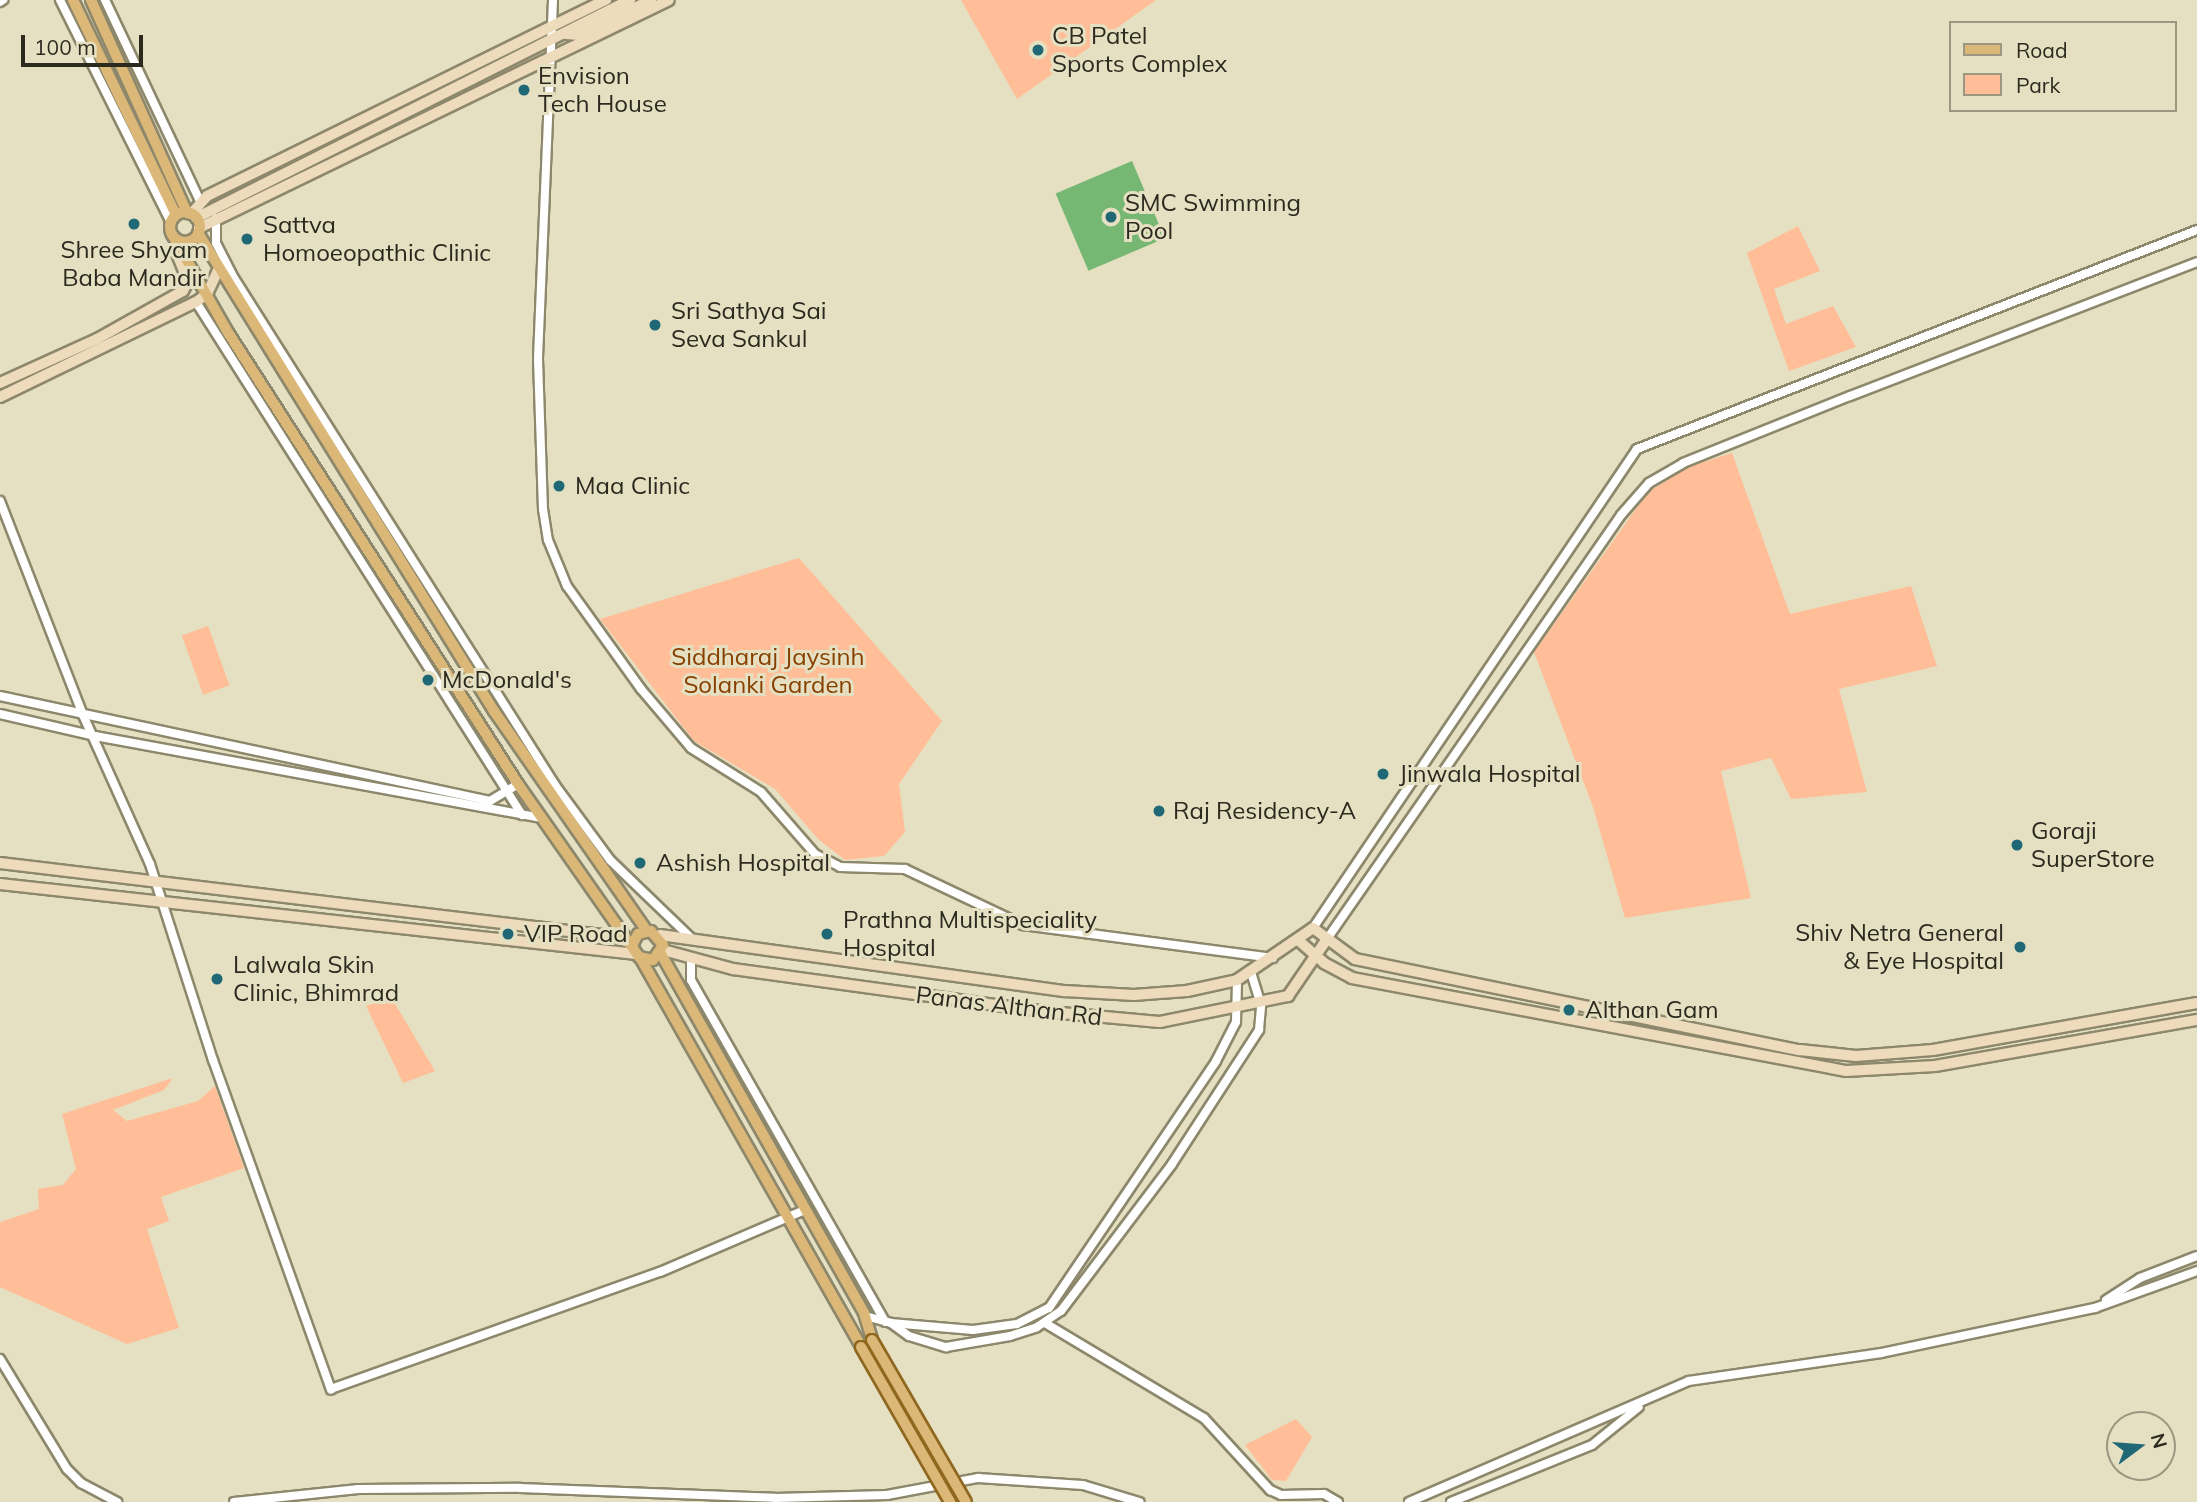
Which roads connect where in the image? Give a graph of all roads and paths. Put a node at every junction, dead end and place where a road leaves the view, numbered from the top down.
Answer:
1 (60, 0) edge
2 (73, 0) edge
3 (91, 0) edge
4 (105, 0) edge
5 (554, 0) edge
6 (606, 0) edge
7 (630, 0) edge
8 (651, 0) edge
9 (669, 0) edge
10 (553, 24) junction
11 (566, 34) junction
12 (551, 43) junction
13 (549, 58) junction
14 (200, 201) junction
15 (216, 218) junction
16 (188, 221) junction
17 (2197, 230) edge
18 (175, 240) junction
19 (2197, 262) edge
20 (219, 268) junction
21 (207, 294) junction
22 (195, 302) junction
23 (0, 383) edge
24 (0, 397) edge
25 (340, 456) junction
26 (323, 477) junction
27 (313, 483) junction
28 (0, 501) edge
29 (0, 696) edge
30 (0, 714) edge
31 (83, 715) junction
32 (95, 736) junction
33 (517, 784) junction
34 (507, 792) junction
35 (523, 815) junction
36 (541, 818) junction
37 (587, 839) junction
38 (0, 863) edge
39 (155, 880) junction
40 (0, 884) edge
41 (593, 889) junction
42 (582, 896) dead end
43 (162, 904) junction
44 (1313, 928) junction
45 (647, 931) junction
46 (660, 935) junction
47 (691, 938) junction
48 (1328, 939) junction
49 (1298, 940) junction
50 (637, 952) junction
51 (662, 952) junction
52 (1317, 957) junction
53 (1273, 958) junction
54 (691, 961) junction
55 (1251, 972) junction
56 (1237, 980) junction
57 (2197, 1003) edge
58 (1262, 1005) junction
59 (1237, 1009) junction
60 (2197, 1020) edge
61 (805, 1210) junction
62 (787, 1219) junction
63 (2197, 1256) edge
64 (2197, 1271) edge
65 (863, 1282) junction
66 (850, 1288) junction
67 (2095, 1308) junction
68 (865, 1316) junction
69 (888, 1323) junction
70 (1045, 1323) junction
71 (0, 1359) edge
72 (1646, 1400) junction
73 (117, 1502) edge
74 (234, 1502) edge
75 (950, 1502) edge
76 (967, 1502) edge
77 (1139, 1502) edge
78 (1338, 1502) edge
79 (1409, 1502) edge
80 (1451, 1502) edge

1 - 16 street
2 - 16 main road
3 - 16 main road
4 - 14 street
5 - 10 street
6 - 10 main road
7 - 11 main road
8 - 11 main road
9 - 13 main road
10 - 12 street
10 - 14 main road
11 - 12 main road
12 - 13 street
12 - 16 main road
13 - 15 main road
13 - 53 street
14 - 16 main road
15 - 16 main road
15 - 25 street
16 - 18 main road
16 - 18 main road
16 - 20 main road
17 - 44 street
18 - 21 main road
18 - 23 main road
19 - 48 street
20 - 21 main road
20 - 25 main road
21 - 22 main road
21 - 26 main road
22 - 24 main road
22 - 27 street
25 - 37 main road
26 - 27 main road
26 - 33 main road
27 - 34 street
28 - 31 street
29 - 31 street
30 - 32 street
31 - 32 street
31 - 34 street
32 - 35 street
32 - 39 street
33 - 34 street
33 - 36 main road
34 - 35 street
35 - 36 street
36 - 41 main road
37 - 45 main road
37 - 47 street
38 - 39 main road
39 - 43 street
39 - 50 main road
40 - 43 main road
41 - 42 main road
41 - 50 main road
43 - 50 main road
43 - 62 street
44 - 48 main road
44 - 49 main road, Panas Althan Rd
45 - 46 main road
45 - 50 main road
46 - 47 main road, Panas Althan Rd
46 - 51 main road
47 - 56 main road, Panas Althan Rd
48 - 52 main road, Panas Althan Rd
48 - 57 main road
49 - 52 main road
49 - 53 main road, Panas Althan Rd
50 - 51 main road
50 - 62 main road
51 - 54 main road, Panas Althan Rd
51 - 61 main road
52 - 58 main road, Panas Althan Rd
52 - 60 main road
53 - 55 main road, Panas Althan Rd
54 - 59 main road, Panas Althan Rd
54 - 65 street
55 - 56 main road, Panas Althan Rd
55 - 58 street
56 - 59 street
58 - 59 main road, Panas Althan Rd
58 - 70 street
59 - 69 street
61 - 62 street
61 - 66 main road
62 - 75 main road, bridge
63 - 67 street
64 - 67 street
65 - 66 main road
65 - 69 street
66 - 68 main road
67 - 72 street
68 - 69 street
68 - 76 main road, bridge
69 - 70 street
70 - 78 street
71 - 73 street
72 - 79 street
72 - 80 street
74 - 77 street

